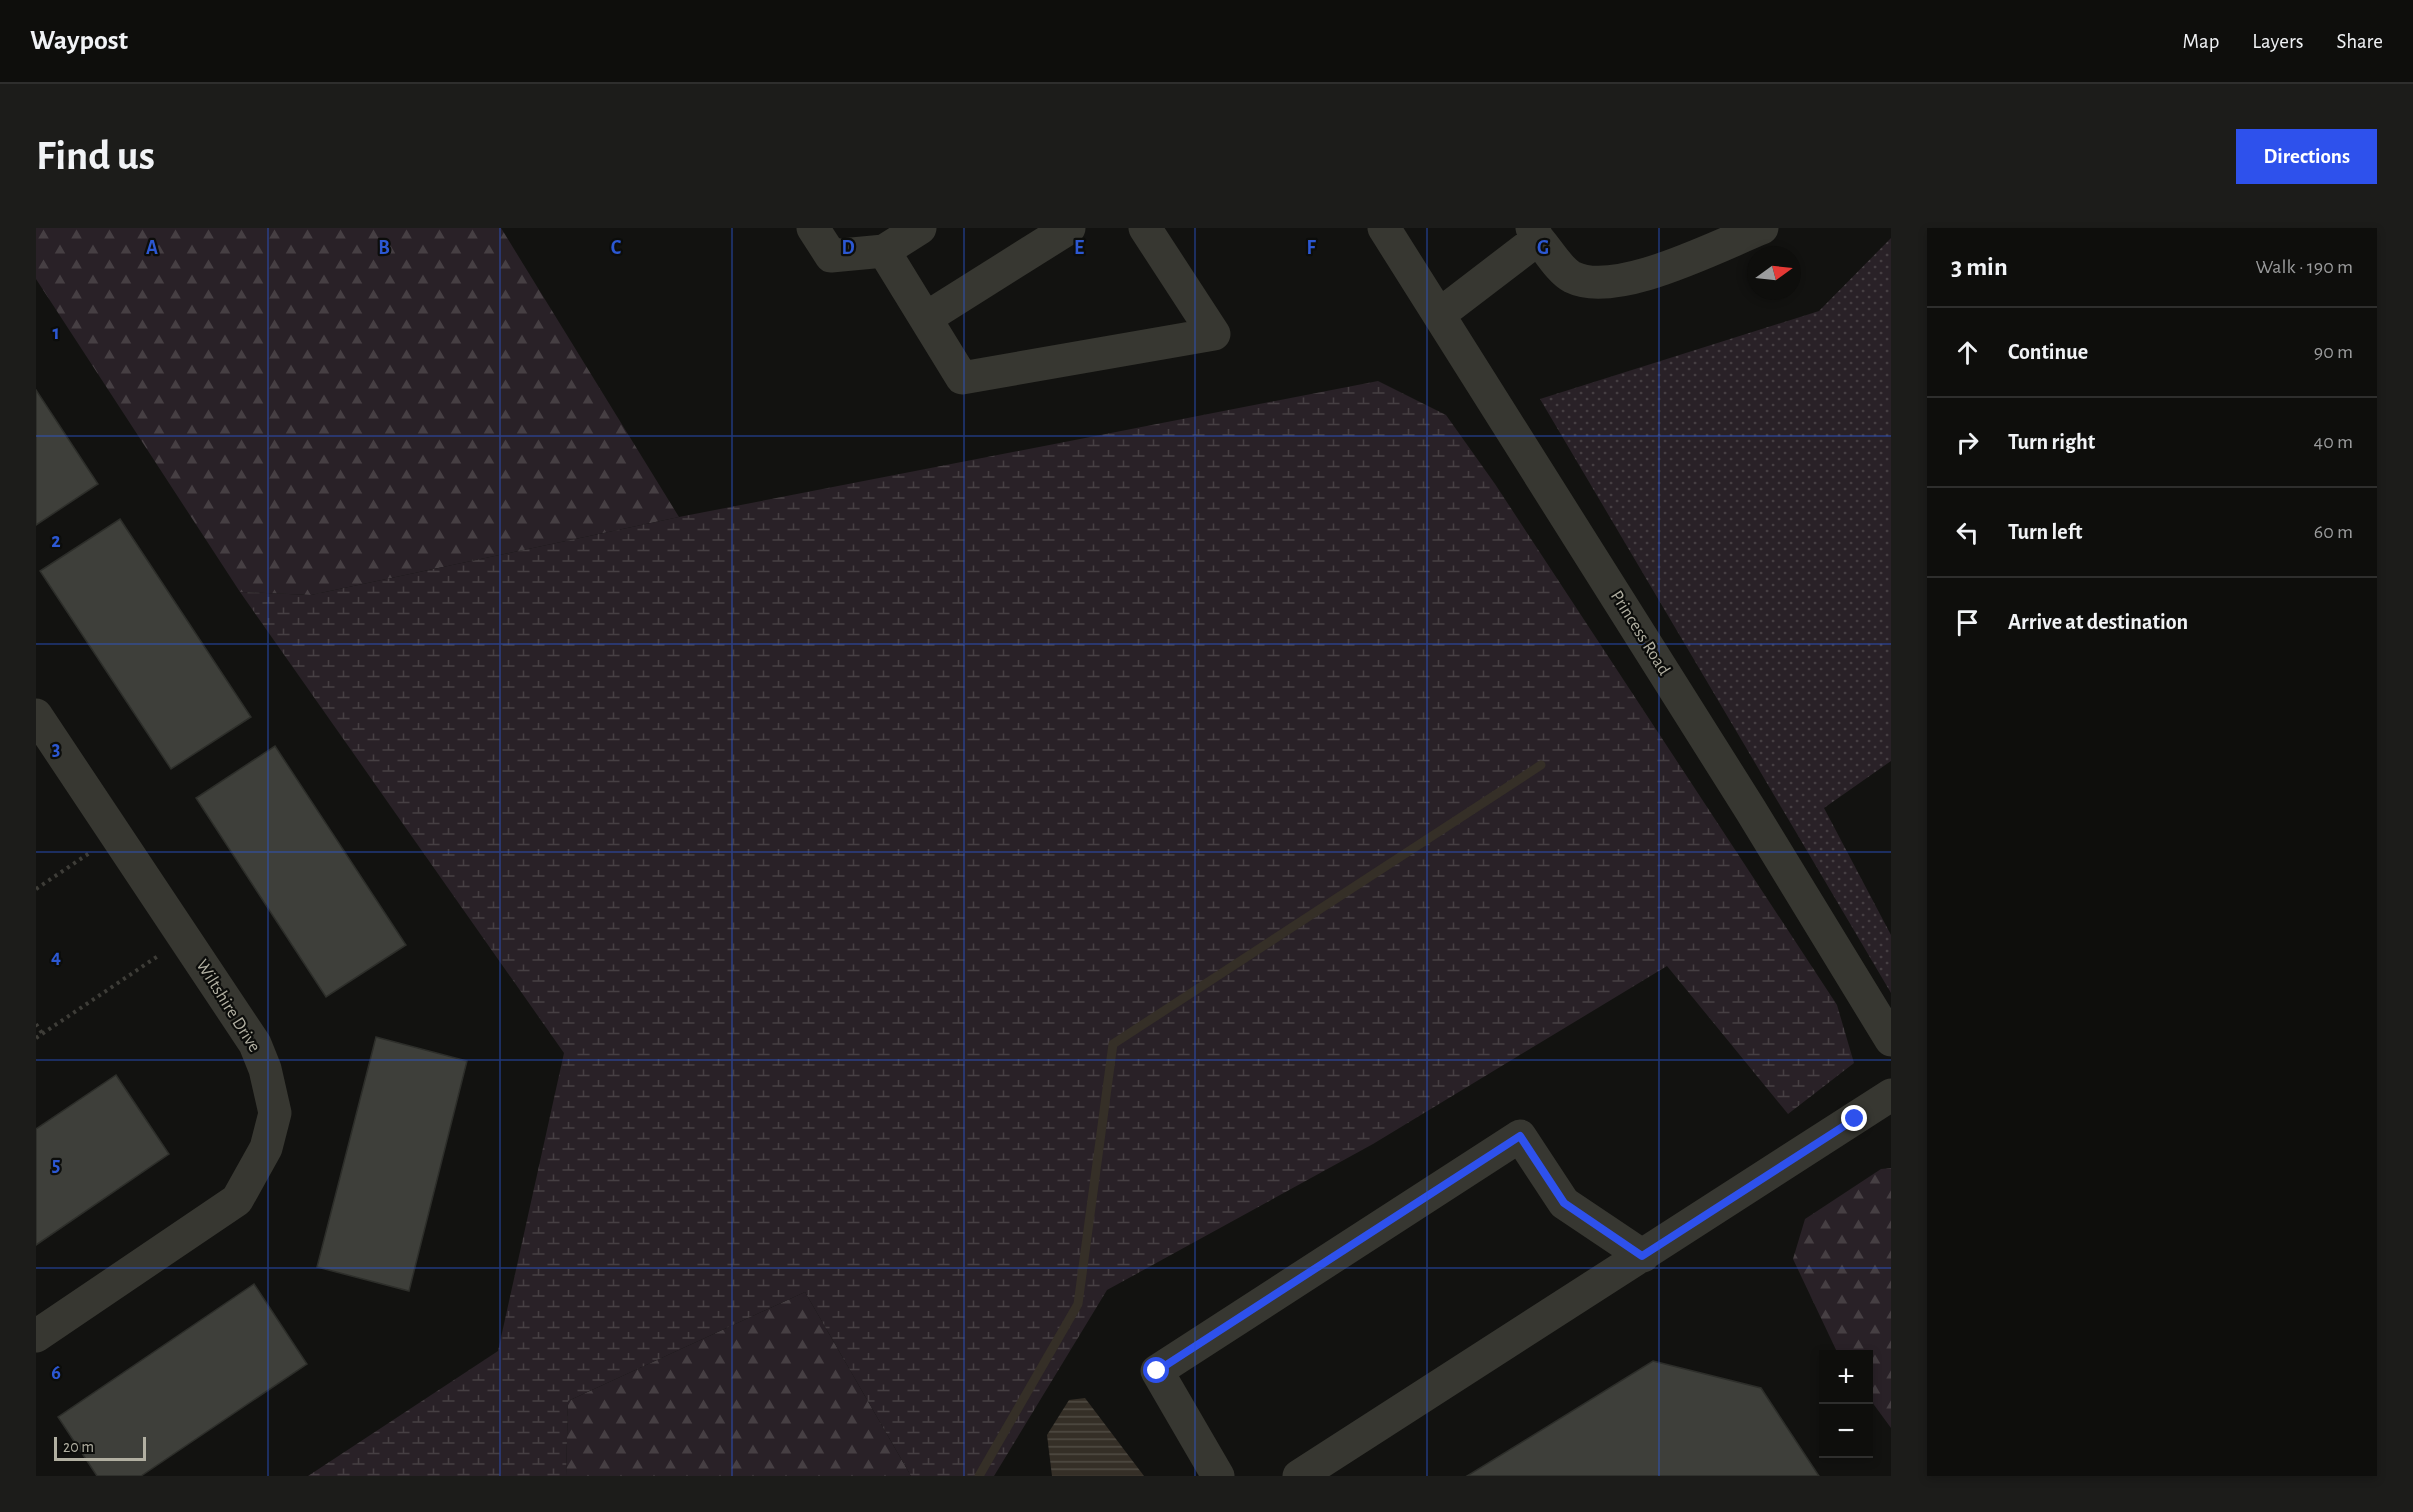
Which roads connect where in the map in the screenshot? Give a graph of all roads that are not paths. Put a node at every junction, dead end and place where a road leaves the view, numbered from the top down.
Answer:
1 (813, 228) edge
2 (920, 228) edge
3 (1068, 228) edge
4 (1145, 228) edge
5 (1384, 228) edge
6 (1762, 228) edge
7 (1535, 233) edge
8 (884, 250) junction
9 (1440, 314) junction
10 (926, 318) junction
11 (36, 715) edge
12 (1891, 1040) edge
13 (1891, 1095) edge
14 (1642, 1256) junction
15 (36, 1335) edge
16 (1218, 1476) edge
17 (1299, 1476) edge

1 - 8 street
2 - 8 street
3 - 10 street
4 - 10 street
5 - 9 street, Princess Road
6 - 7 street
7 - 9 street
8 - 10 street
9 - 12 street, Princess Road
11 - 15 street, Wiltshire Drive
13 - 14 street
14 - 16 street
14 - 17 street

